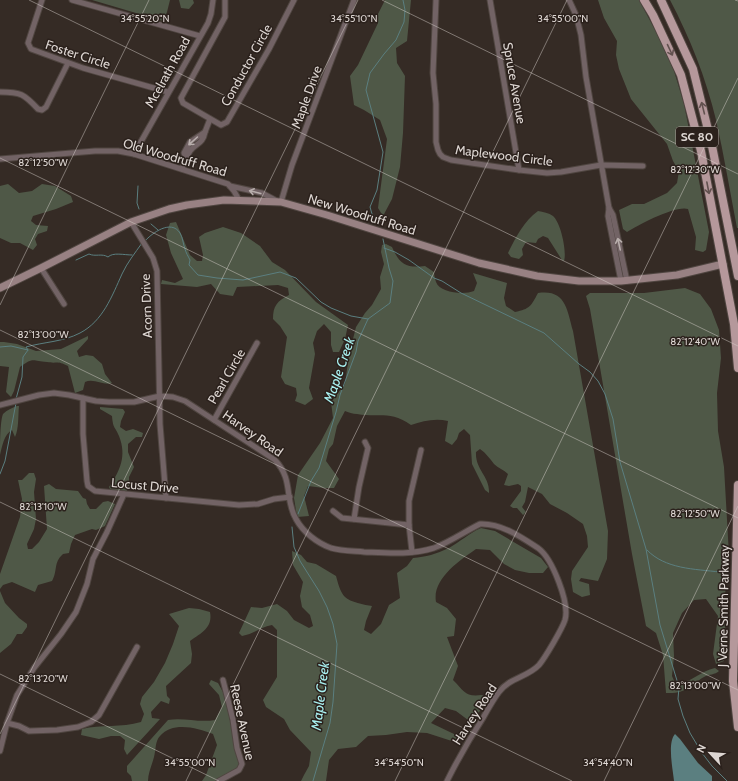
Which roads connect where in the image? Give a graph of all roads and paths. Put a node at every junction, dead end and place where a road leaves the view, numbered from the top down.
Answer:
1 (42, 0) edge
2 (72, 0) edge
3 (213, 0) edge
4 (225, 0) edge
5 (294, 0) edge
6 (354, 0) edge
7 (436, 0) edge
8 (490, 0) edge
9 (569, 0) edge
10 (644, 0) edge
11 (660, 0) edge
12 (200, 36) junction
13 (68, 63) junction
14 (0, 92) edge
15 (168, 92) junction
16 (210, 119) junction
17 (134, 154) junction
18 (0, 159) edge
19 (601, 165) junction
20 (643, 166) dead end
21 (182, 169) junction
22 (519, 170) junction
23 (230, 186) junction
24 (239, 200) junction
25 (279, 202) junction
26 (132, 222) junction
27 (731, 262) edge
28 (41, 268) junction
29 (738, 276) edge
30 (624, 281) junction
31 (0, 288) edge
32 (64, 304) dead end
33 (257, 343) dead end
34 (738, 368) edge
35 (160, 396) junction
36 (83, 398) junction
37 (0, 405) edge
38 (214, 420) junction
39 (365, 442) dead end
40 (421, 450) dead end
41 (738, 485) edge
42 (124, 494) junction
43 (290, 497) junction
44 (166, 498) junction
45 (333, 511) dead end
46 (354, 519) junction
47 (409, 525) junction
48 (412, 552) junction
49 (137, 647) dead end
50 (222, 680) dead end
51 (7, 723) junction
52 (738, 727) edge
53 (0, 752) edge
54 (219, 781) edge
55 (447, 781) edge

1 - 13 street, Foster Circle
2 - 12 street
3 - 12 street, Mcelrath Road
4 - 16 street, Conductor Circle
5 - 16 street, Conductor Circle
6 - 25 street, Maple Drive
7 - 22 street, Maplewood Circle
8 - 22 street, Spruce Avenue
9 - 19 street
10 -> 27 main road, SC 80
27 -> 11 main road, SC 80
12 - 15 street, Mcelrath Road
13 - 14 street
13 - 15 street, Foster Circle
15 - 17 street, Mcelrath Road
16 - 21 street
17 - 18 street, Old Woodruff Road
17 - 21 street, Old Woodruff Road
19 - 20 street, Maplewood Circle
19 - 22 street, Maplewood Circle
19 - 30 street
21 - 23 street, Old Woodruff Road
23 - 24 street, Old Woodruff Road
25 -> 23 street
24 - 25 main road, New Woodruff Road
24 - 26 main road, New Woodruff Road
25 - 30 main road, New Woodruff Road
26 - 28 main road, New Woodruff Road
26 - 35 street, Acorn Drive
27 - 29 main road, SC 80
27 - 30 main road, New Woodruff Road
27 - 34 main road, SC 80
28 - 31 main road, New Woodruff Road
28 - 32 street
33 - 38 street, Pearl Circle
35 - 36 street, Harvey Road
35 - 38 street, Harvey Road
35 - 44 street, Acorn Drive
36 - 37 street, Harvey Road
36 - 42 street, Locust Drive
38 - 43 street, Harvey Road
39 - 46 street
40 - 47 street
41 - 52 main road, J Verne Smith Parkway
42 - 44 street, Locust Drive
42 - 51 street
43 - 44 street, Locust Drive
43 - 48 street, Harvey Road
45 - 46 street
46 - 47 street
47 - 48 street
48 - 55 street, Harvey Road
49 - 51 street
50 - 54 street, Reese Avenue
51 - 53 street

